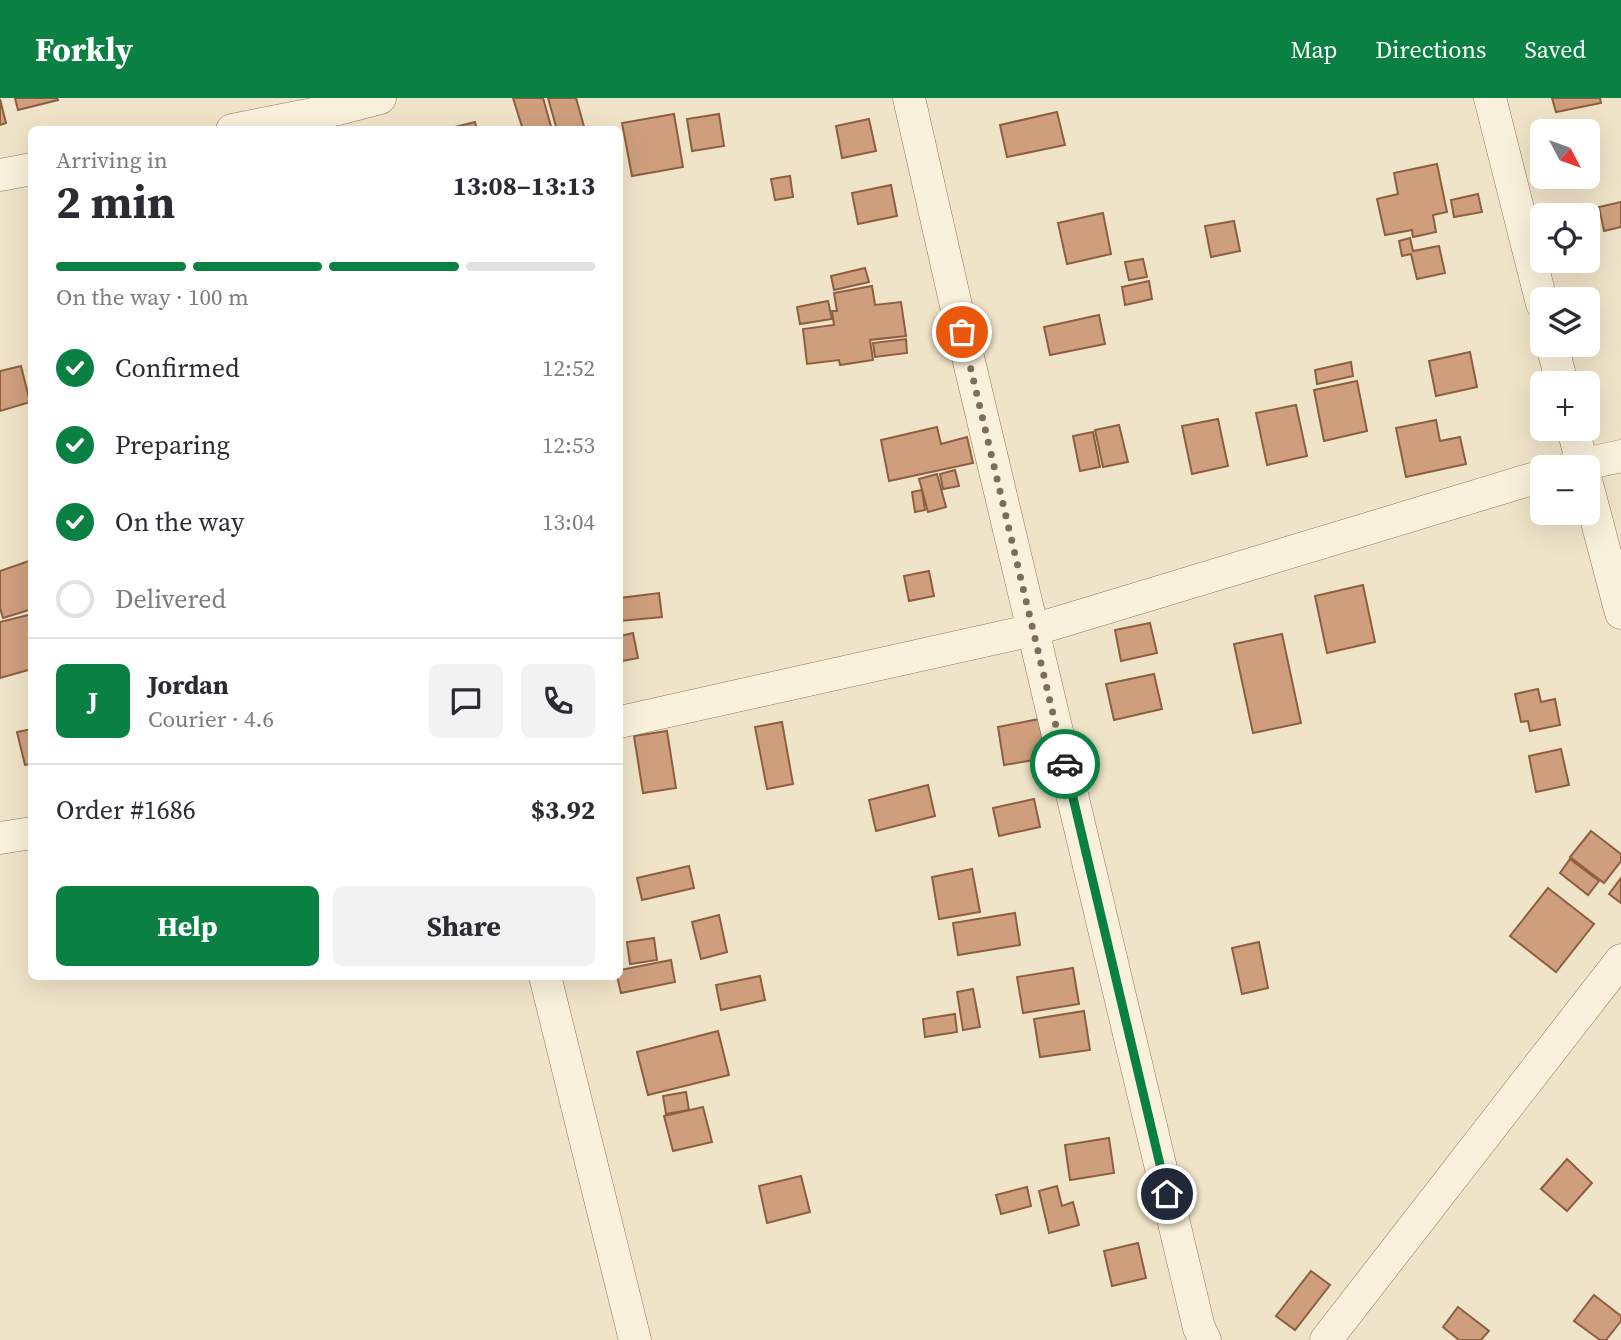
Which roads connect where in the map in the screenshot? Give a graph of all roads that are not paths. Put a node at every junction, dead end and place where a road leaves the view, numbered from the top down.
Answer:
1 (380, 98) edge
2 (909, 98) edge
3 (1490, 98) edge
4 (339, 112) edge
5 (256, 126) edge
6 (28, 170) edge
7 (0, 175) edge
8 (1538, 287) edge
9 (1621, 456) edge
10 (1600, 464) edge
11 (1530, 480) edge
12 (1596, 525) edge
13 (1621, 613) edge
14 (1033, 630) junction
15 (623, 721) edge
16 (28, 834) edge
17 (0, 838) edge
18 (1621, 960) edge
19 (546, 980) edge
20 (635, 1340) edge
21 (1205, 1340) edge
22 (1326, 1340) edge

1 - 4 street
2 - 14 street
3 - 8 street
4 - 5 street
6 - 7 street
9 - 10 street
11 - 14 street
12 - 13 street
14 - 15 street
14 - 21 street
16 - 17 street
18 - 22 street
19 - 20 street

